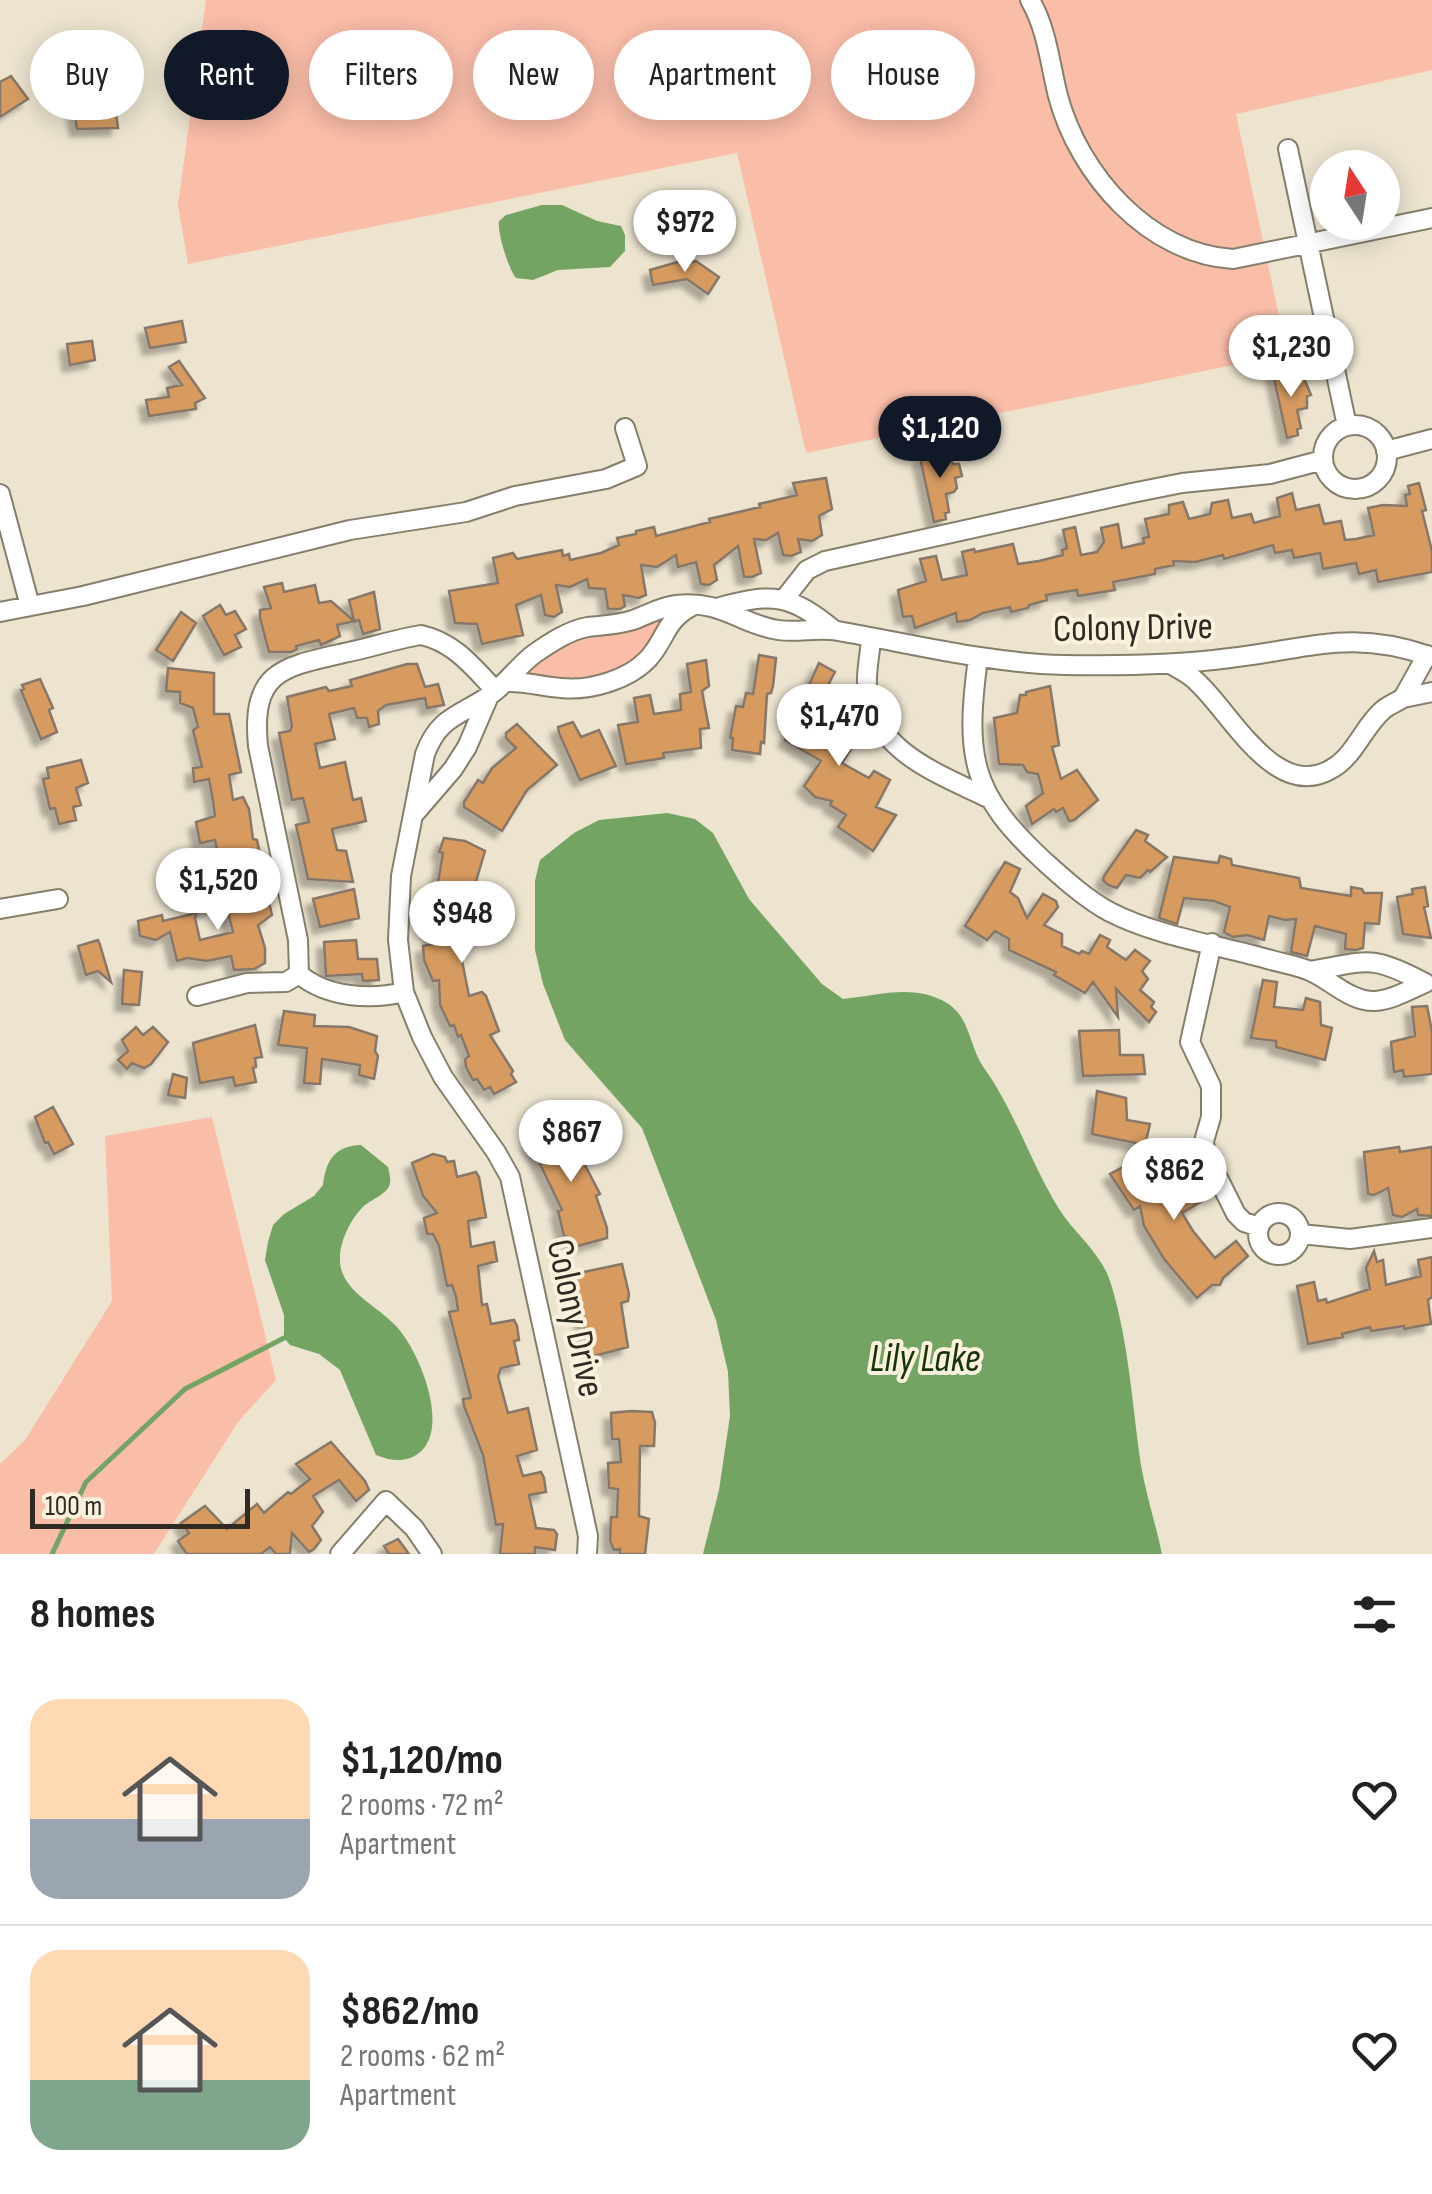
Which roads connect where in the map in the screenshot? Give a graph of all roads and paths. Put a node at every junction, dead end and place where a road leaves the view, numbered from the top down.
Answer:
1 (1030, 0) edge
2 (1288, 149) dead end
3 (1432, 218) edge
4 (1309, 246) junction
5 (1347, 426) junction
6 (625, 428) dead end
7 (1432, 439) edge
8 (1386, 451) junction
9 (1323, 460) junction
10 (0, 494) edge
11 (786, 598) junction
12 (694, 605) junction
13 (30, 606) junction
14 (720, 607) junction
15 (0, 612) edge
16 (834, 630) junction
17 (871, 640) junction
18 (1430, 656) edge
19 (978, 658) junction
20 (1170, 664) junction
21 (497, 689) junction
22 (1432, 692) edge
23 (1403, 698) junction
24 (986, 796) junction
25 (416, 813) junction
26 (58, 899) dead end
27 (0, 909) edge
28 (1212, 943) junction
29 (1310, 970) junction
30 (299, 974) junction
31 (1428, 981) edge
32 (404, 992) junction
33 (197, 996) dead end
34 (1259, 1226) junction
35 (1432, 1228) edge
36 (1301, 1234) junction
37 (340, 1554) edge
38 (432, 1554) edge
39 (587, 1554) edge

1 - 4 street
2 - 4 street
3 - 4 street
4 - 5 street
5 - 8 street
5 - 9 street
6 - 13 street
7 - 8 street
8 - 9 street
9 - 11 street
10 - 13 street
11 - 14 street, Colony Drive
11 - 16 street, Colony Drive
12 - 14 street, Colony Drive
12 - 21 street, Colony Drive
12 - 21 street
13 - 15 street
14 - 16 street, Colony Drive
16 - 17 street, Colony Drive
17 - 19 street, Colony Drive
17 - 24 street
18 - 20 street, Colony Drive
18 - 23 street
19 - 20 street, Colony Drive
19 - 24 street
20 - 23 street
21 - 25 street
21 - 25 street, Colony Drive
21 - 30 street
22 - 23 street
24 - 28 street
25 - 32 street, Colony Drive
26 - 27 street
28 - 29 street
28 - 34 street
29 - 31 street
29 - 31 street
30 - 32 street
30 - 33 street
32 - 39 street, Colony Drive
34 - 36 street
34 - 36 street
35 - 36 street
37 - 38 street

